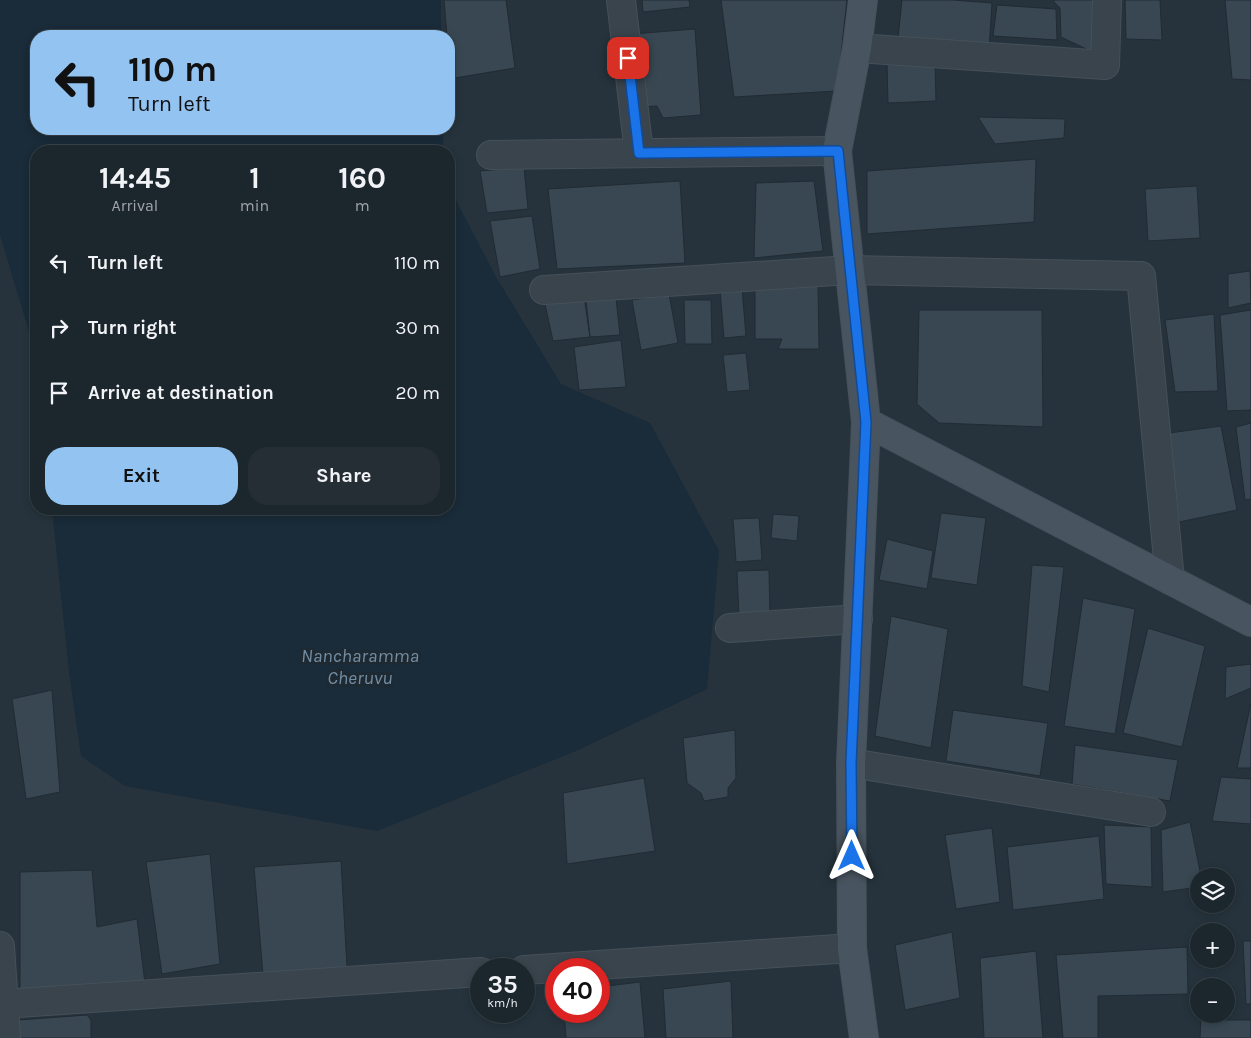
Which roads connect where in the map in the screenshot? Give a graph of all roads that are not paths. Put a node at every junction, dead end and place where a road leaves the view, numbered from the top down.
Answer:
1 (621, 0) edge
2 (864, 0) edge
3 (1107, 0) edge
4 (857, 48) junction
5 (838, 151) junction
6 (639, 153) junction
7 (491, 155) dead end
8 (850, 270) junction
9 (544, 290) dead end
10 (866, 422) junction
11 (1170, 580) junction
12 (858, 619) junction
13 (1251, 622) edge
14 (730, 628) dead end
15 (851, 763) junction
16 (1151, 812) dead end
17 (852, 948) junction
18 (0, 952) edge
19 (535, 969) edge
20 (470, 973) edge
21 (3, 1004) junction
22 (6, 1038) edge
23 (864, 1038) edge

1 - 6 street
2 - 4 street
3 - 4 street
4 - 5 street
5 - 6 street
5 - 8 street
6 - 7 street
8 - 9 street
8 - 10 street
8 - 11 street
10 - 11 street
10 - 12 street
11 - 13 street
12 - 14 street
12 - 15 street
15 - 16 street
15 - 17 street
17 - 19 street
17 - 23 street
18 - 21 street
20 - 21 street
21 - 22 street

